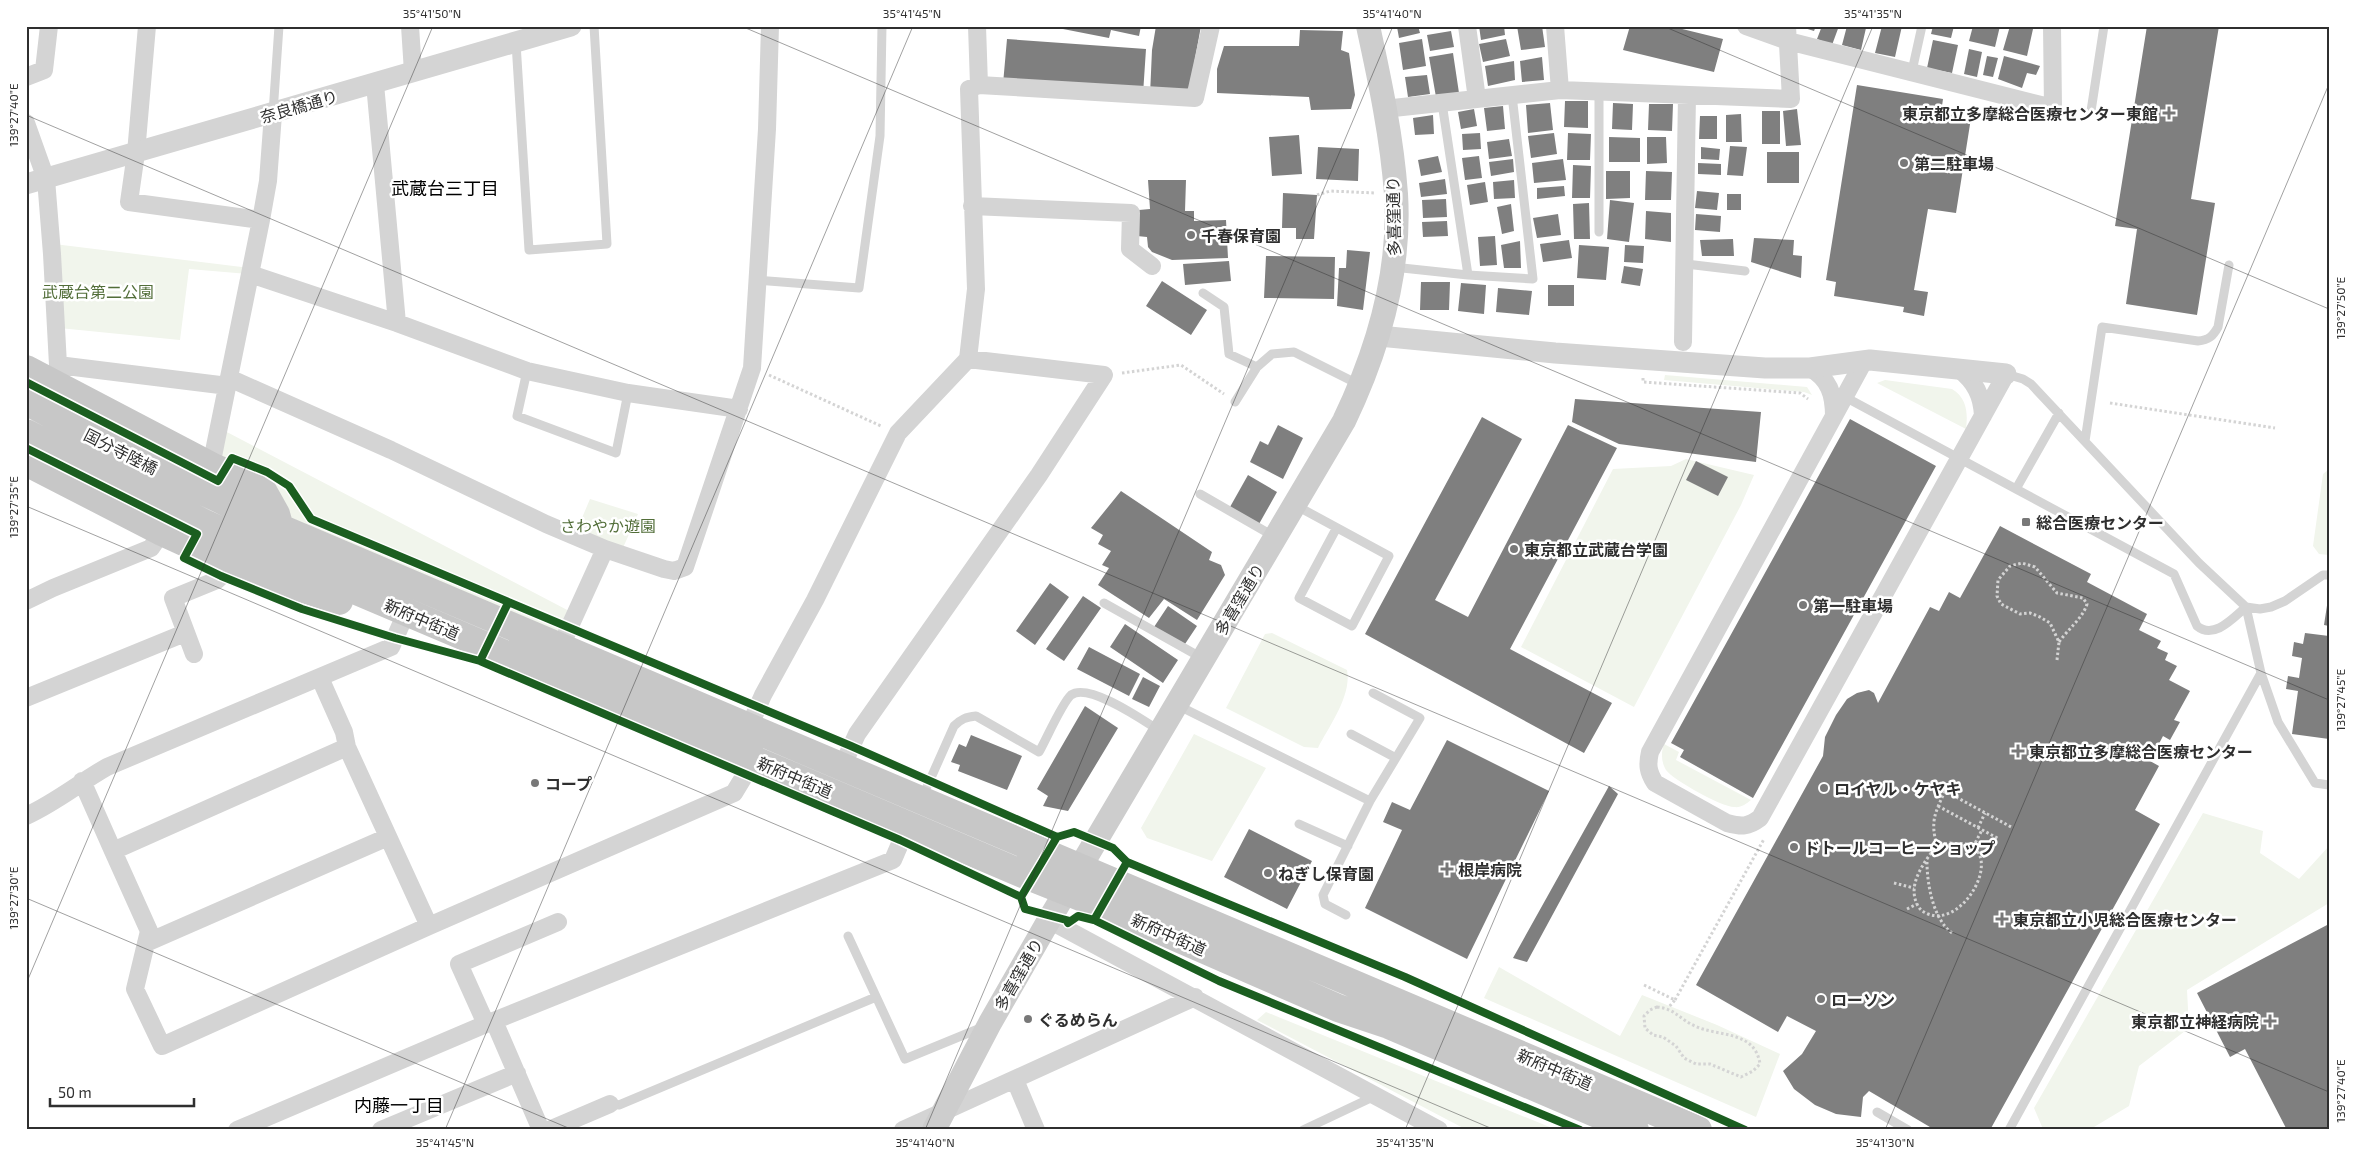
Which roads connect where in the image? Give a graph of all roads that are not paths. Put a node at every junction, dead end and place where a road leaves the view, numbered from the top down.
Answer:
1 (49, 26) edge
2 (147, 26) edge
3 (278, 26) edge
4 (410, 26) edge
5 (571, 26) edge
6 (594, 26) edge
7 (770, 26) edge
8 (882, 26) edge
9 (977, 26) edge
10 (1211, 26) edge
11 (1368, 26) edge
12 (1466, 26) edge
13 (1555, 26) edge
14 (1746, 26) edge
15 (1922, 26) edge
16 (2052, 26) edge
17 (2104, 26) edge
18 (1787, 33) edge
19 (516, 42) junction
20 (1912, 71) junction
21 (413, 72) junction
22 (26, 77) edge
23 (375, 84) junction
24 (979, 85) junction
25 (1560, 90) junction
26 (1599, 92) junction
27 (1512, 95) junction
28 (1687, 95) junction
29 (1477, 99) junction
30 (1442, 103) junction
31 (1384, 109) junction
32 (2091, 111) dead end
33 (273, 114) junction
34 (26, 123) edge
35 (136, 153) junction
36 (36, 182) edge
37 (972, 206) junction
38 (261, 220) junction
39 (1599, 232) dead end
40 (1686, 264) junction
41 (2229, 265) dead end
42 (1152, 266) dead end
43 (1393, 267) junction
44 (1745, 271) dead end
45 (250, 274) junction
46 (1468, 275) junction
47 (757, 280) junction
48 (1203, 293) dead end
49 (397, 324) junction
50 (1378, 336) junction
51 (1683, 342) dead end
52 (968, 359) junction
53 (1864, 361) junction
54 (1257, 367) junction
55 (1810, 368) junction
56 (26, 369) edge
57 (1958, 369) junction
58 (527, 371) junction
59 (2006, 374) junction
60 (57, 375) junction
61 (228, 382) junction
62 (1361, 386) junction
63 (628, 393) junction
64 (1845, 397) junction
65 (26, 401) edge
66 (1234, 402) road end
67 (739, 409) junction
68 (2059, 414) junction
69 (1834, 416) junction
70 (1983, 416) junction
71 (26, 433) edge
72 (2085, 442) junction
73 (1959, 459) junction
74 (28, 466) edge
75 (211, 466) junction
76 (2016, 489) junction
77 (1200, 494) dead end
78 (218, 498) joint
79 (1295, 504) junction
80 (204, 523) joint
81 (280, 528) junction
82 (1336, 528) junction
83 (162, 532) junction
84 (1276, 537) junction
85 (605, 549) junction
86 (234, 565) junction
87 (2329, 575) edge
88 (26, 601) edge
89 (1104, 603) dead end
90 (2246, 607) junction
91 (406, 613) junction
92 (185, 633) junction
93 (560, 648) junction
94 (194, 654) dead end
95 (1204, 658) junction
96 (2261, 674) junction
97 (320, 678) junction
98 (1373, 693) dead end
99 (26, 698) edge
100 (1176, 704) junction
101 (749, 727) junction
102 (1160, 731) junction
103 (1351, 734) dead end
104 (347, 747) junction
105 (1396, 758) junction
106 (754, 760) junction
107 (842, 767) junction
108 (82, 781) junction
109 (2329, 784) edge
110 (921, 800) junction
111 (1370, 801) junction
112 (26, 816) edge
113 (1299, 824) dead end
114 (908, 825) junction
115 (388, 837) junction
116 (1348, 846) junction
117 (113, 851) junction
118 (1080, 867) junction
119 (1066, 891) junction
120 (1346, 915) dead end
121 (1049, 920) junction
122 (558, 922) dead end
123 (429, 926) junction
124 (848, 936) dead end
125 (146, 944) junction
126 (876, 997) junction
127 (1195, 998) junction
128 (490, 1023) junction
129 (990, 1023) junction
130 (1389, 1025) junction
131 (517, 1073) junction
132 (1015, 1080) junction
133 (1376, 1096) junction
134 (610, 1104) joint
135 (1877, 1112) dead end
136 (939, 1120) edge
137 (237, 1130) edge
138 (381, 1130) edge
139 (542, 1130) edge
140 (549, 1130) edge
141 (904, 1130) edge
142 (1036, 1130) edge
143 (1303, 1130) edge
144 (1439, 1130) edge
145 (1635, 1130) edge
146 (1698, 1130) edge
147 (1908, 1130) edge
148 (2009, 1130) edge

1 - 22 street
2 - 35 street
3 - 33 lane
4 - 21 street
5 - 19 street, 奈良橋通り
6 - 19 lane
7 - 47 street
8 - 47 lane
9 - 24 street
10 - 24 street
11 - 31 main road, 多喜窪通り
12 - 29 street
13 - 25 street
14 - 18 street
15 - 20 lane
16 - 20 street
17 - 32 lane
18 - 20 street
18 - 28 street
19 - 21 street, 奈良橋通り
21 - 23 street, 奈良橋通り
23 - 33 street, 奈良橋通り
23 - 49 street
24 - 37 street
25 - 26 street
25 - 27 street
26 - 28 street
26 - 39 lane
27 - 29 street
27 - 46 lane
28 - 40 street
29 - 30 street
30 - 31 street
30 - 46 lane
31 - 43 main road, 多喜窪通り
33 - 35 street, 奈良橋通り
33 - 38 street
34 - 36 street
35 - 36 street, 奈良橋通り
35 - 38 street
36 - 60 street
37 - 42 street
37 - 52 street
38 - 45 street
40 - 44 lane
40 - 51 street
41 - 72 lane
43 - 46 lane
43 - 50 main road, 多喜窪通り
45 - 49 street
45 - 61 street
47 - 67 street
48 - 54 lane
49 - 58 street
50 - 55 street
50 - 62 main road, 多喜窪通り
52 - 101 street
52 - 107 street
53 - 55 street
53 - 57 street
53 - 64 street
54 - 62 lane
54 - 66 lane
55 - 69 street
56 - 60 main road
57 - 59 street
57 - 70 street
58 - 63 street
58 - 63 lane
59 - 68 lane
59 - 70 street
60 - 61 street
60 - 75 main road
61 - 75 street
61 - 85 street
62 - 79 main road, 多喜窪通り
63 - 67 street
64 - 69 street
64 - 73 lane
65 - 78 main road, 国分寺陸橋
67 - 85 street
68 - 72 lane
68 - 76 lane
69 - 73 street
70 - 73 street
71 - 80 main road, 国分寺陸橋
72 - 90 lane
73 - 76 lane
74 - 83 main road
75 - 81 main road
76 - 90 lane
77 - 84 lane
78 - 81 main road, 新府中街道
79 - 82 lane
79 - 84 main road, 多喜窪通り
80 - 91 main road, 新府中街道
81 - 93 main road, 新府中街道
82 - 82 lane
83 - 86 main road
83 - 88 street
84 - 95 main road, 多喜窪通り
85 - 93 street
86 - 91 main road
86 - 92 street
87 - 90 lane
89 - 95 lane
90 - 96 lane
91 - 97 street
91 - 106 main road, 新府中街道
92 - 94 street
92 - 99 street
93 - 101 main road, 新府中街道
95 - 100 main road, 多喜窪通り
96 - 109 lane
96 - 148 lane
97 - 104 street
97 - 108 street
98 - 105 lane
100 - 102 main road, 多喜窪通り
100 - 111 lane
101 - 107 main road, 新府中街道
102 - 110 lane
102 - 118 main road, 多喜窪通り
103 - 105 lane
104 - 115 street
104 - 117 street
105 - 111 lane
106 - 114 main road, 新府中街道
106 - 123 street
107 - 110 main road, 新府中街道
108 - 112 street
108 - 117 street
110 - 118 main road, 新府中街道
111 - 116 lane
113 - 116 lane
114 - 119 main road, 新府中街道
114 - 128 street
115 - 123 street
115 - 125 street
116 - 120 lane
117 - 125 street
118 - 119 main road, 多喜窪通り
118 - 130 main road, 新府中街道
118 - 146 main road, 新府中街道
119 - 121 main road, 多喜窪通り
119 - 130 main road, 新府中街道
121 - 127 street
121 - 129 main road, 多喜窪通り
122 - 128 street
123 - 125 street
124 - 126 lane
126 - 129 lane
126 - 134 lane
127 - 132 street
127 - 133 street
128 - 131 street
128 - 137 street
129 - 136 main road, 多喜窪通り
130 - 145 main road, 新府中街道
131 - 138 street
131 - 139 street
132 - 136 street
132 - 142 street
133 - 143 lane
133 - 144 street
134 - 140 street
135 - 147 lane
136 - 141 street

